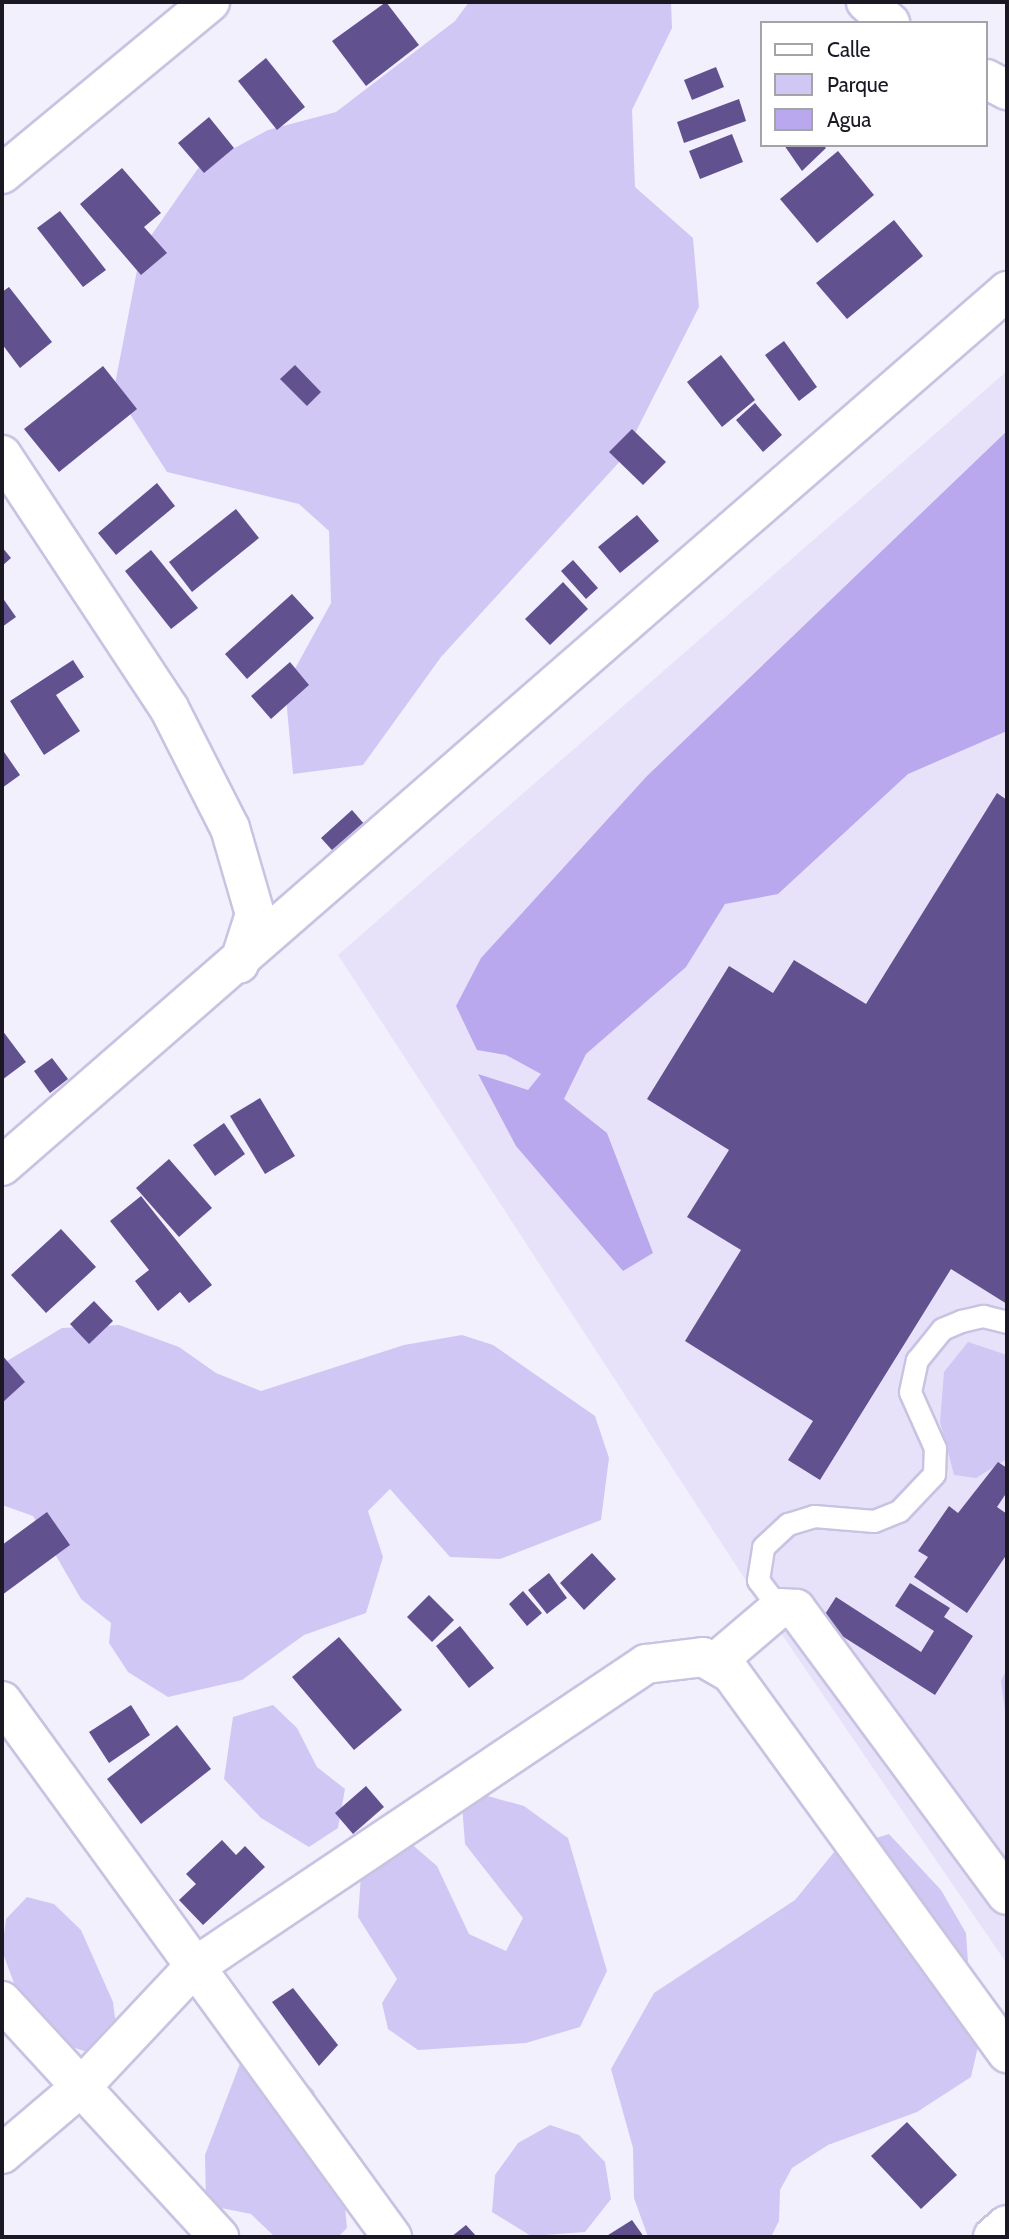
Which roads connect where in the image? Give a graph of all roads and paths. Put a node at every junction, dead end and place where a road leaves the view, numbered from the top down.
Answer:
1 (211, 2) edge
2 (866, 2) edge
3 (888, 21) edge
4 (988, 80) edge
5 (1007, 90) edge
6 (2, 174) edge
7 (1007, 291) edge
8 (2, 454) edge
9 (239, 964) junction
10 (2, 1166) edge
11 (1007, 1322) edge
12 (779, 1608) junction
13 (718, 1660) junction
14 (2, 1700) edge
15 (1007, 1895) edge
16 (193, 1968) junction
17 (2, 2001) edge
18 (1007, 2053) edge
19 (82, 2086) junction
20 (2, 2154) edge
21 (1007, 2225) edge
22 (219, 2237) edge
23 (392, 2237) edge
24 (993, 2237) edge

1 - 6 street
2 - 3 street
4 - 5 street
7 - 9 street
8 - 9 street
9 - 10 street
11 - 12 lane
12 - 13 street
12 - 15 street
13 - 16 street
13 - 18 street
14 - 16 street
16 - 19 street
16 - 23 street
17 - 19 street
19 - 20 street
19 - 22 street
21 - 24 street

